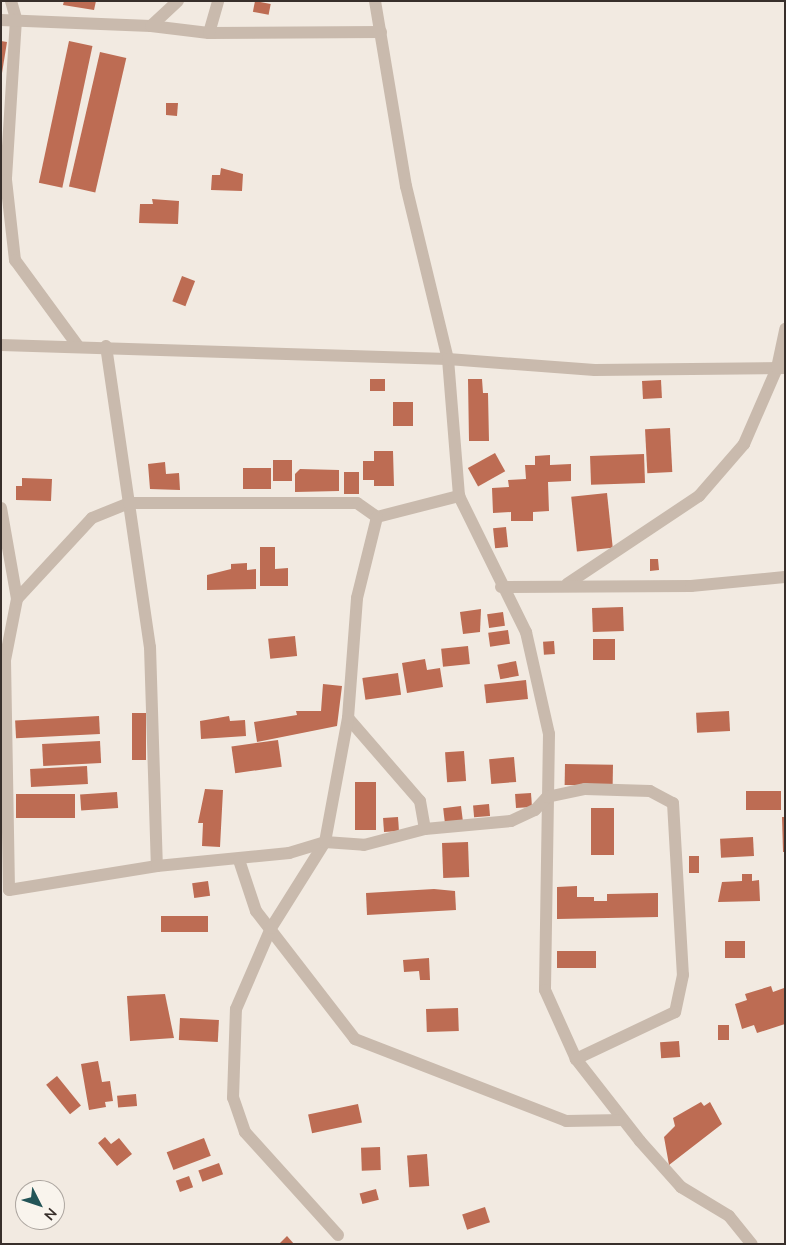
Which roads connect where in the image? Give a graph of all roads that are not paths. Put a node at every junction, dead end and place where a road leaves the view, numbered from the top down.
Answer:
1 (11, 1) edge
2 (178, 1) edge
3 (218, 1) edge
4 (375, 1) edge
5 (16, 19) junction
6 (1, 20) edge
7 (151, 26) junction
8 (381, 32) junction
9 (209, 34) junction
10 (785, 329) edge
11 (1, 345) edge
12 (78, 346) junction
13 (106, 346) junction
14 (448, 359) junction
15 (781, 368) edge
16 (459, 496) junction
17 (129, 503) junction
18 (1, 508) edge
19 (377, 517) junction
20 (785, 577) edge
21 (567, 584) junction
22 (500, 588) junction
23 (16, 599) junction
24 (348, 718) junction
25 (547, 797) junction
26 (425, 829) junction
27 (325, 842) junction
28 (238, 860) junction
29 (156, 866) junction
30 (271, 928) junction
31 (576, 1059) junction
32 (623, 1120) junction
33 (338, 1235) dead end
34 (752, 1244) edge

1 - 5 street
2 - 7 street
3 - 9 street
4 - 8 street
5 - 6 street
5 - 7 street
5 - 12 street
7 - 9 street
8 - 9 street
8 - 14 street
10 - 15 street
11 - 12 street
12 - 13 street
13 - 14 street
13 - 17 street
14 - 15 street
14 - 16 street
15 - 21 street
16 - 19 street
16 - 22 street
17 - 19 street
17 - 23 street
17 - 29 street
18 - 23 street
19 - 24 street
20 - 21 street
21 - 22 street
22 - 25 street
23 - 29 street
24 - 26 street
24 - 27 street
25 - 26 street
25 - 31 street
25 - 31 street
26 - 27 street
27 - 28 street
27 - 30 street
28 - 29 street
28 - 30 street
30 - 32 street
30 - 33 street
31 - 32 street
32 - 34 street

